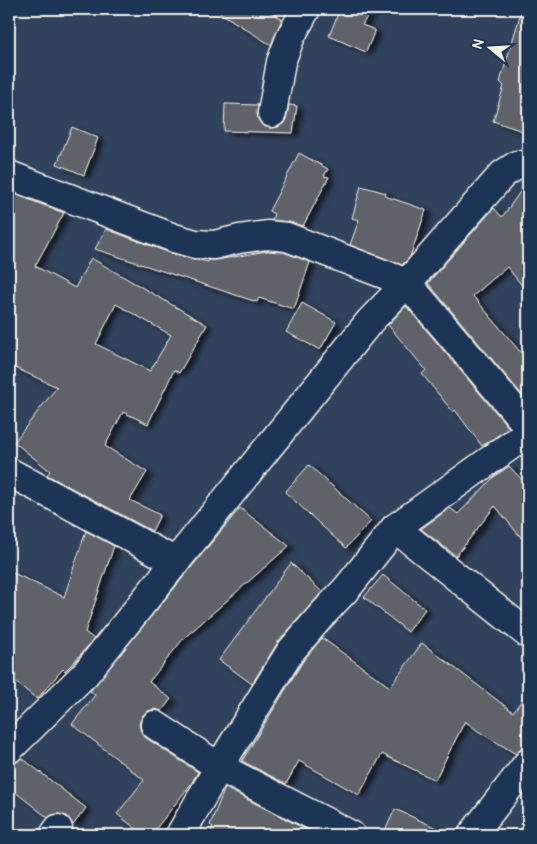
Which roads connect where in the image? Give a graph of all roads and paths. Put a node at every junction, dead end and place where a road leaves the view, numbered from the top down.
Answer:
1 (306, 9) edge
2 (272, 112) dead end
3 (528, 166) edge
4 (9, 175) edge
5 (407, 284) junction
6 (528, 426) edge
7 (528, 433) edge
8 (9, 472) edge
9 (395, 528) junction
10 (176, 562) junction
11 (528, 634) edge
12 (155, 725) dead end
13 (9, 749) edge
14 (528, 763) edge
15 (219, 767) junction
16 (180, 835) edge
17 (351, 835) edge
18 (472, 835) edge

1 - 2 street
3 - 5 street
4 - 5 street
5 - 6 street
5 - 10 street
7 - 9 street
8 - 10 street
9 - 11 street
9 - 15 street
10 - 13 street
12 - 15 street
14 - 18 street
15 - 16 street
15 - 17 street

